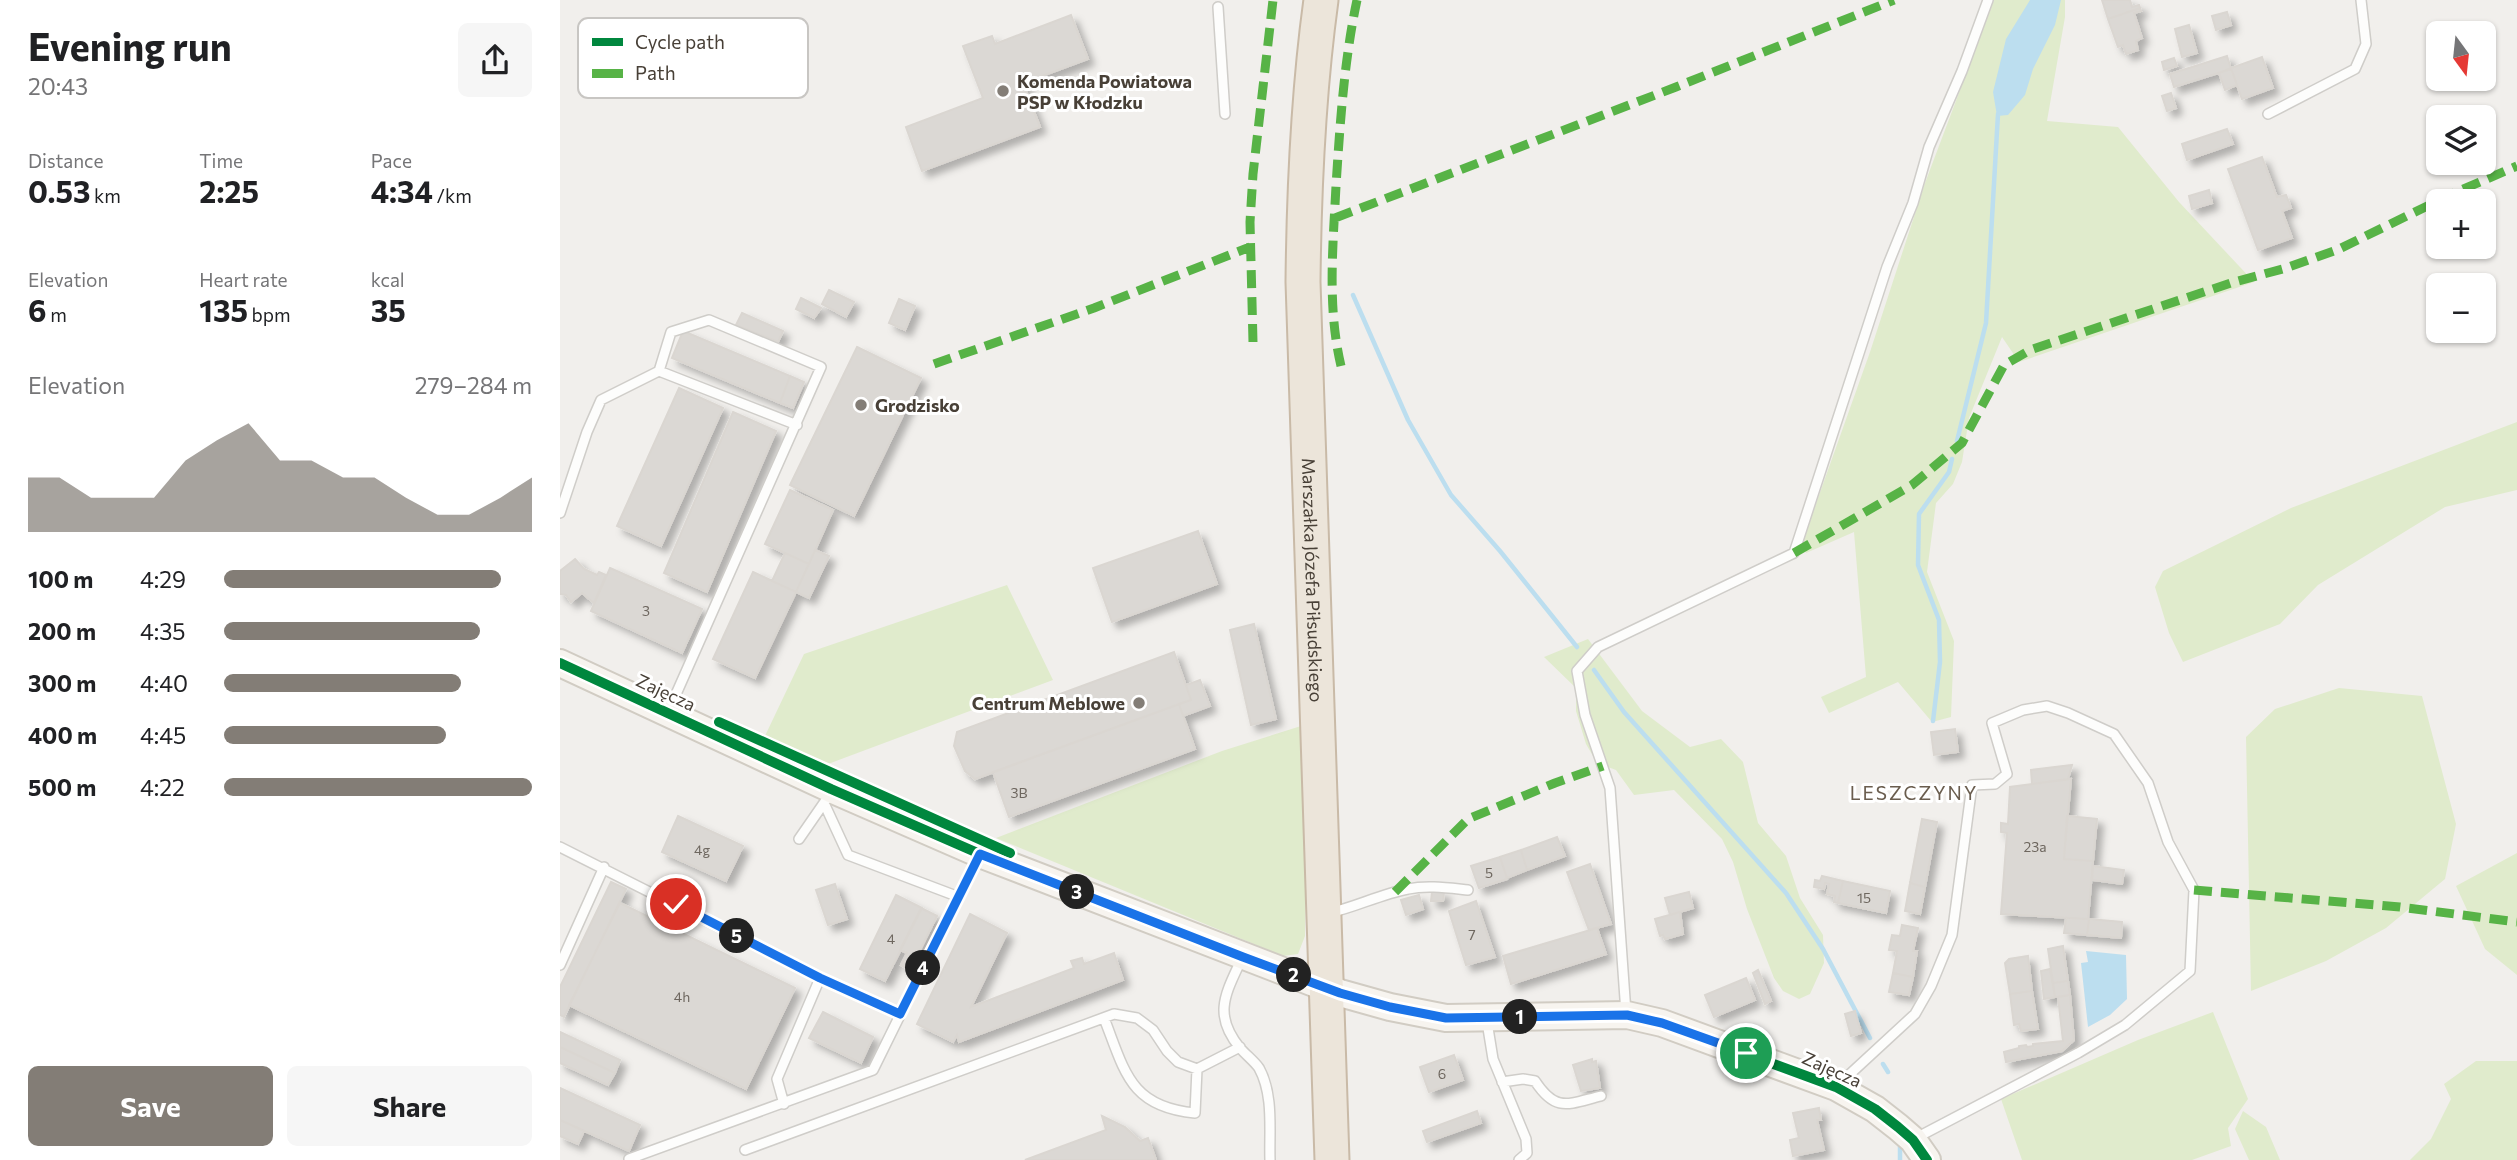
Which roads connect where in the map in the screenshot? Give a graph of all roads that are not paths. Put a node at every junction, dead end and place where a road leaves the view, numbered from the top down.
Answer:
1 (1309, 0) edge
2 (1321, 0) edge
3 (1988, 0) edge
4 (2361, 0) edge
5 (1218, 7) dead end
6 (1312, 68) junction
7 (1225, 114) dead end
8 (2268, 114) dead end
9 (659, 371) junction
10 (797, 425) junction
11 (560, 513) edge
12 (560, 663) edge
13 (668, 711) junction
14 (827, 796) junction
15 (799, 839) dead end
16 (560, 846) edge
17 (980, 854) junction
18 (604, 867) junction
19 (1468, 890) dead end
20 (959, 897) junction
21 (1324, 914) junction
22 (1243, 957) junction
23 (560, 965) edge
24 (820, 978) junction
25 (1325, 987) junction
26 (900, 1014) junction
27 (1627, 1015) junction
28 (1486, 1017) junction
29 (1104, 1018) junction
30 (1240, 1047) junction
31 (1197, 1069) junction
32 (1502, 1082) junction
33 (1836, 1087) junction
34 (1601, 1096) dead end
35 (784, 1104) junction
36 (745, 1150) dead end
37 (1920, 1150) edge
38 (629, 1159) edge
39 (1270, 1160) edge
40 (1332, 1160) edge
41 (1519, 1160) edge

1 - 6 highway
2 - 6 highway, Marszałka Józefa Piłsudskiego
3 - 27 lane
4 - 8 lane
5 - 7 lane
6 - 21 highway, Marszałka Józefa Piłsudskiego
9 - 10 lane
9 - 10 lane
9 - 11 lane
10 - 13 lane
12 - 13 street, Zajęcza
13 - 14 street, Zajęcza
14 - 15 lane
14 - 17 street, Zajęcza
14 - 20 lane
16 - 18 lane
17 - 20 lane
17 - 22 street, Zajęcza
18 - 23 lane
18 - 24 lane
19 - 21 lane
20 - 26 lane
21 - 25 highway, Marszałka Józefa Piłsudskiego
22 - 25 street, Zajęcza
22 - 30 lane
24 - 26 lane
24 - 35 lane
25 - 28 street, Zajęcza
25 - 40 highway, Marszałka Józefa Piłsudskiego
26 - 35 lane
27 - 28 street, Zajęcza
27 - 33 street, Zajęcza
28 - 32 lane
29 - 31 lane
29 - 31 lane
29 - 36 lane
30 - 31 lane
30 - 39 lane
32 - 34 lane
32 - 41 lane
33 - 37 street, Zajęcza
33 - 37 lane
35 - 38 lane

